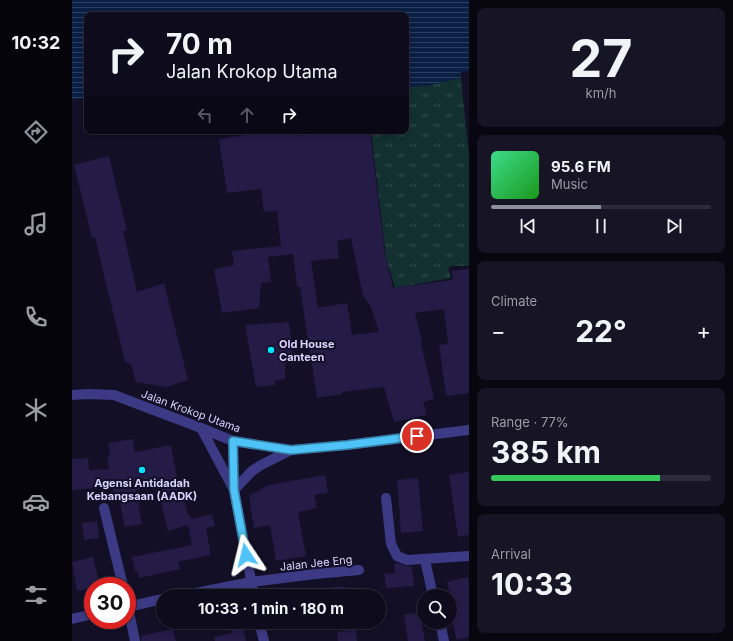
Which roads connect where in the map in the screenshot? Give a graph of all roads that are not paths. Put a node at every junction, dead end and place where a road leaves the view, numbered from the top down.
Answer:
1 (72, 395) edge
2 (202, 428) junction
3 (469, 430) edge
4 (233, 441) junction
5 (291, 450) junction
6 (234, 490) junction
7 (386, 498) dead end
8 (104, 508) dead end
9 (469, 556) edge
10 (424, 560) junction
11 (359, 570) dead end
12 (121, 577) edge
13 (251, 582) junction
14 (216, 589) edge
15 (252, 589) edge
16 (431, 589) edge
17 (156, 601) edge
18 (136, 604) edge
19 (84, 616) edge
20 (72, 618) edge
21 (132, 629) edge
22 (261, 629) edge
23 (441, 629) edge
24 (135, 641) edge
25 (264, 641) edge
26 (444, 641) edge

1 - 2 street, Jalan Krokop Utama
2 - 4 street, Jalan Krokop Utama
2 - 6 street
3 - 5 street, Jalan Krokop Utama
4 - 5 street, Jalan Krokop Utama
4 - 6 street
5 - 6 street
6 - 13 street
7 - 10 street
8 - 12 street
9 - 10 street
10 - 16 street
11 - 13 street, Jalan Jee Eng
13 - 14 street, Jalan Jee Eng
13 - 15 street
17 - 18 street
19 - 20 street
21 - 24 street
22 - 25 street
23 - 26 street

